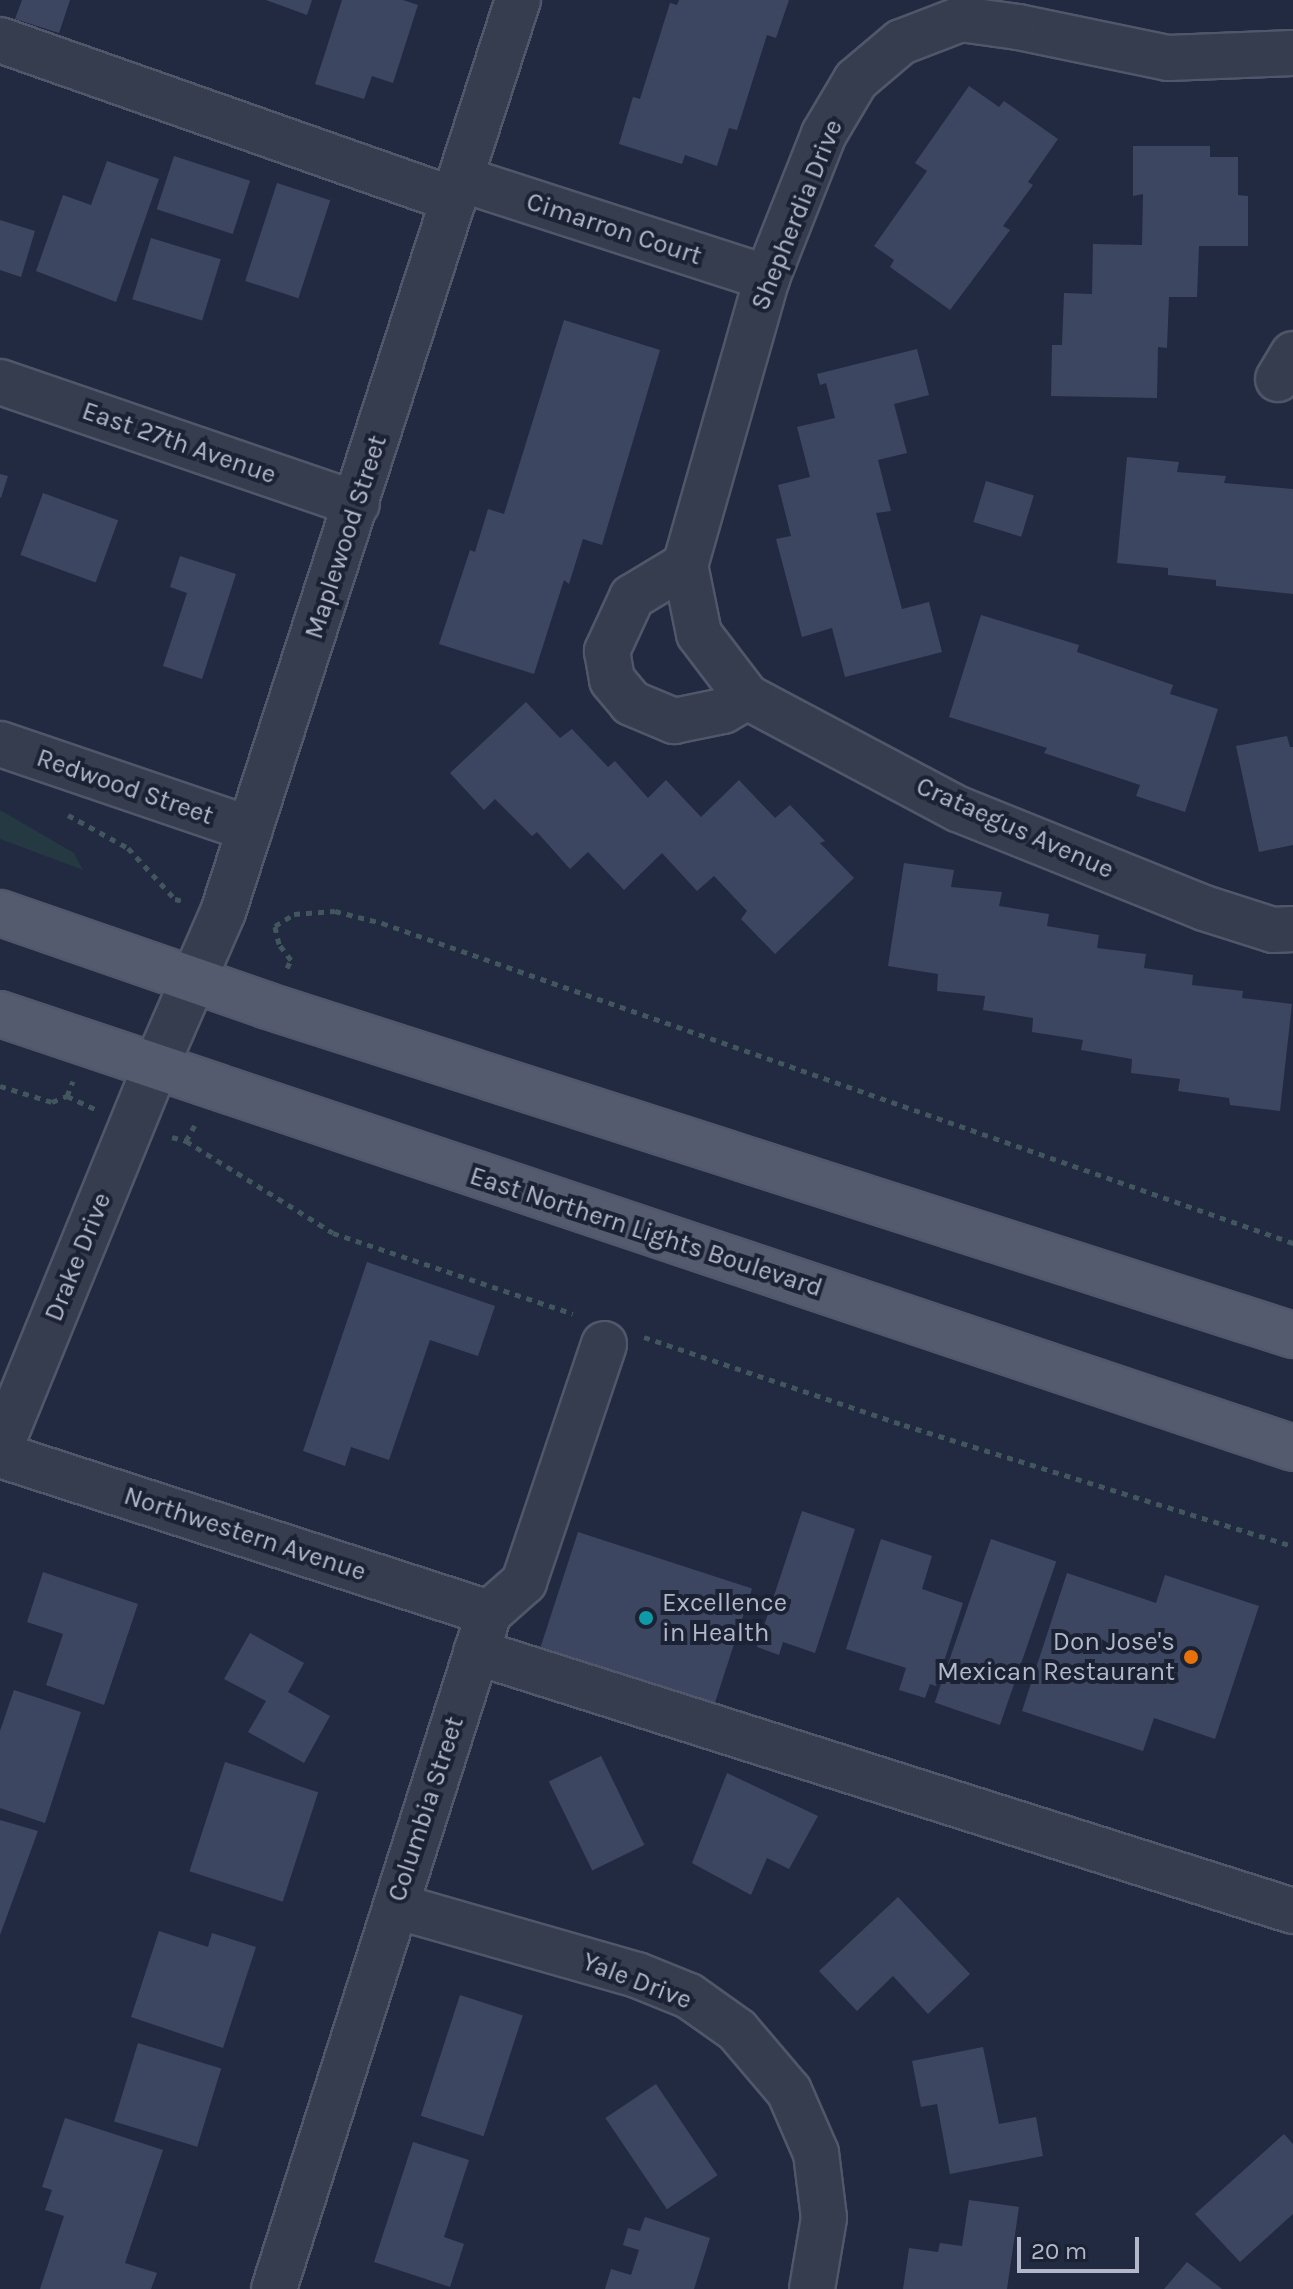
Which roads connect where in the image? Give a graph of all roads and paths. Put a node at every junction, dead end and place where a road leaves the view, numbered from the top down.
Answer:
1 (518, 0) edge
2 (0, 40) edge
3 (1291, 61) edge
4 (457, 189) junction
5 (767, 278) junction
6 (0, 382) edge
7 (357, 504) junction
8 (685, 565) junction
9 (747, 697) junction
10 (0, 744) edge
11 (64, 813) dead end
12 (250, 829) junction
13 (175, 899) dead end
14 (0, 913) edge
15 (1293, 929) edge
16 (291, 960) dead end
17 (193, 980) junction
18 (0, 1014) edge
19 (156, 1066) junction
20 (0, 1086) edge
21 (67, 1096) dead end
22 (186, 1141) dead end
23 (1293, 1243) edge
24 (606, 1332) junction
25 (1293, 1335) edge
26 (0, 1448) edge
27 (1293, 1448) edge
28 (0, 1455) edge
29 (1293, 1546) edge
30 (483, 1632) junction
31 (396, 1906) junction
32 (1293, 1911) edge
33 (274, 2289) edge
34 (812, 2289) edge

1 - 4 street, Maplewood Street
2 - 4 street, Cimarron Court
3 - 5 street, Shepherdia Drive
4 - 5 street, Cimarron Court
4 - 7 street, Maplewood Street
5 - 8 street, Shepherdia Drive
6 - 7 street, East 27th Avenue
7 - 12 street, Maplewood Street
8 - 9 street
8 - 9 street
9 - 15 street, Crataegus Avenue
10 - 12 street, Redwood Street
11 - 13 path
12 - 17 street, Maplewood Street
14 - 17 main road
16 - 23 path
17 - 19 street, Maplewood Street
17 - 25 main road
18 - 19 main road, East Northern Lights Boulevard
19 - 26 street, Drake Drive
19 - 27 main road, East Northern Lights Boulevard
20 - 21 path
22 - 24 path
24 - 29 path
24 - 30 street
28 - 30 street, Northwestern Avenue
30 - 31 street, Columbia Street
30 - 32 street, Northwestern Avenue
31 - 33 street, Columbia Street
31 - 34 street, Yale Drive

